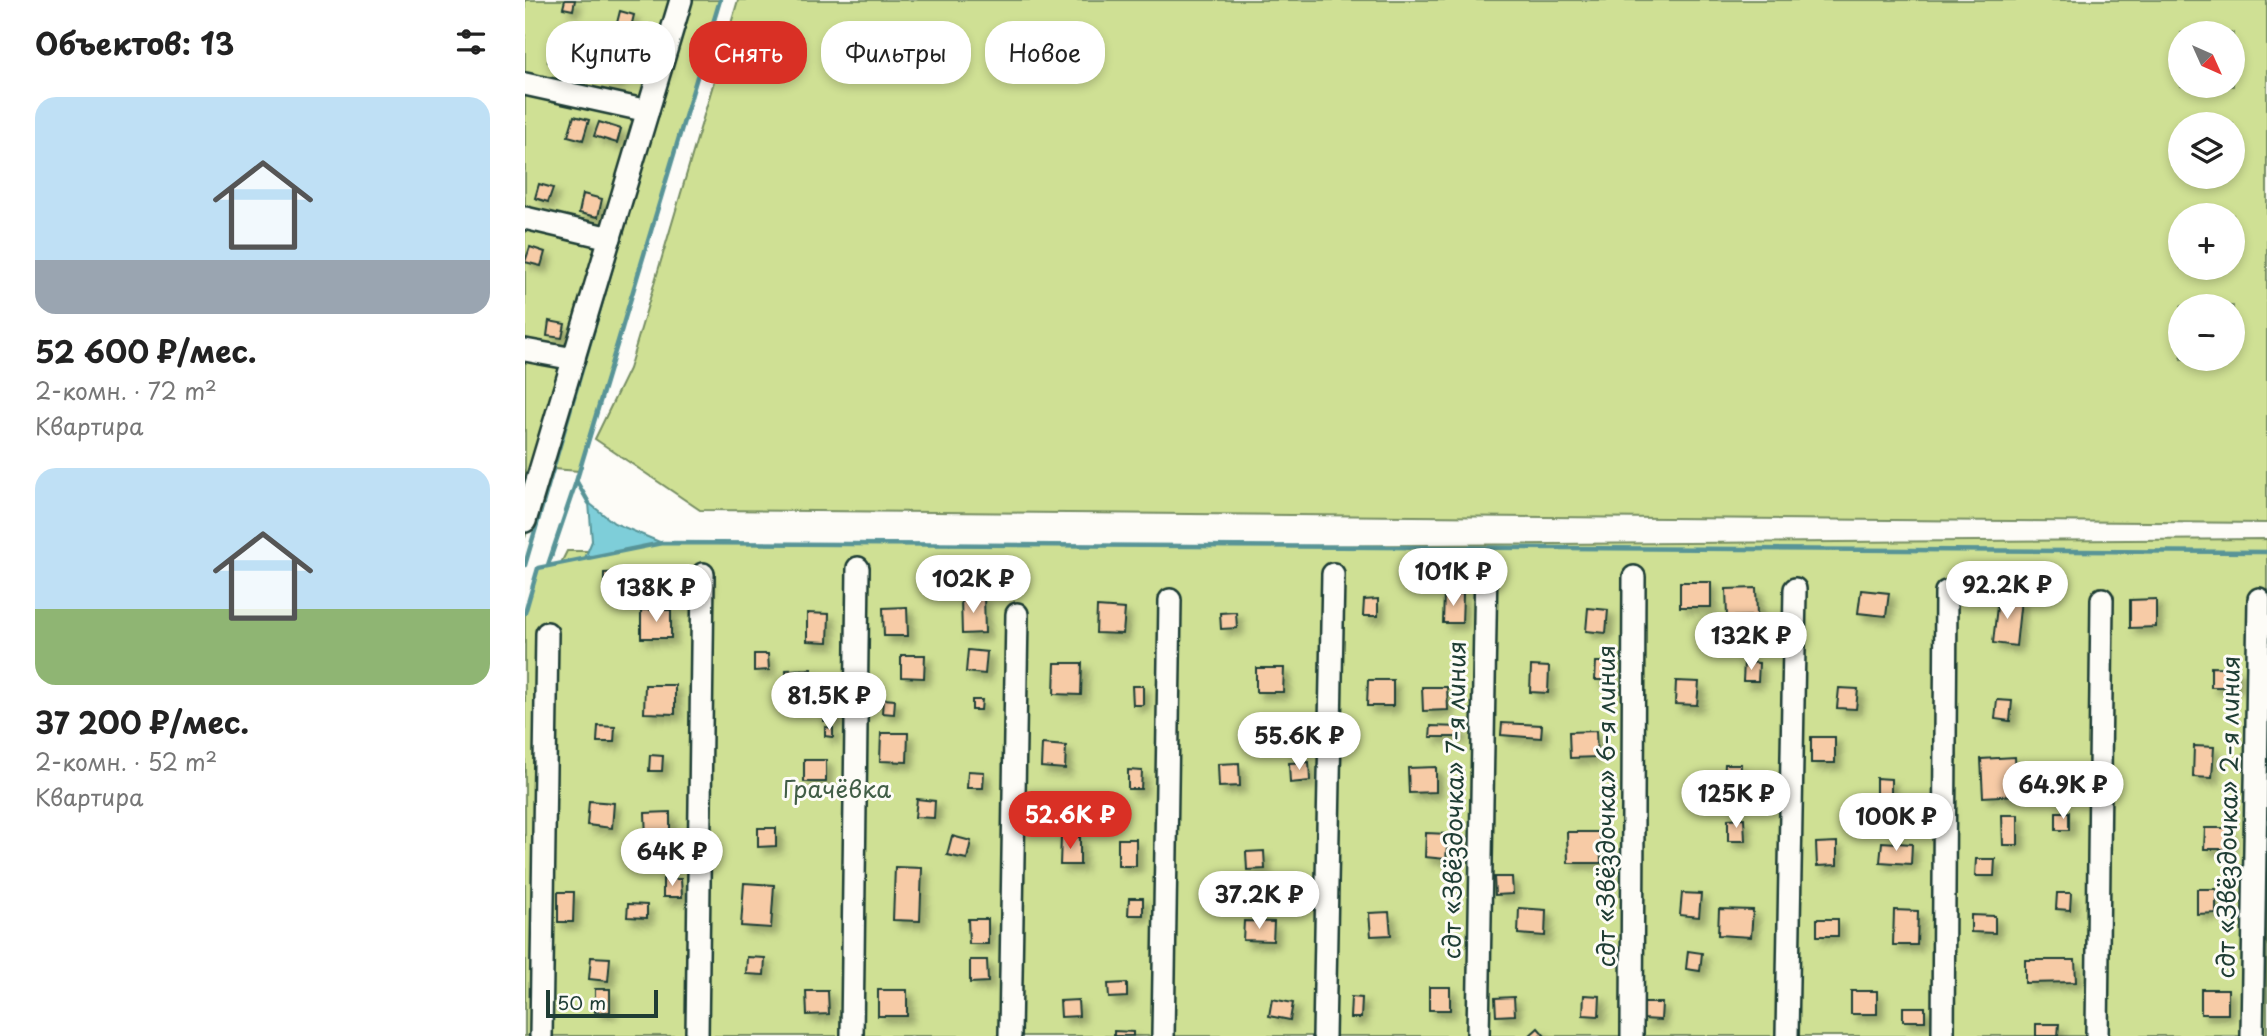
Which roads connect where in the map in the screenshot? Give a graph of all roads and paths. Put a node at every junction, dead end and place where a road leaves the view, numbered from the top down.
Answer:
1 (681, 0) edge
2 (525, 84) edge
3 (648, 111) junction
4 (525, 218) edge
5 (610, 238) junction
6 (525, 350) edge
7 (573, 359) junction
8 (529, 498) edge
9 (525, 522) edge
10 (1486, 564) dead end
11 (858, 568) dead end
12 (703, 574) dead end
13 (1333, 574) dead end
14 (1635, 577) dead end
15 (1795, 589) dead end
16 (1946, 592) dead end
17 (2102, 599) dead end
18 (2259, 599) dead end
19 (1170, 600) dead end
20 (1017, 614) dead end
21 (547, 633) dead end
22 (541, 1036) edge
23 (697, 1036) edge
24 (852, 1036) edge
25 (1010, 1036) edge
26 (1163, 1036) edge
27 (1324, 1036) edge
28 (1478, 1036) edge
29 (1632, 1036) edge
30 (1787, 1036) edge
31 (1943, 1036) edge
32 (2097, 1036) edge
33 (2252, 1036) edge

1 - 3 street
2 - 3 street
3 - 5 street
4 - 5 street
5 - 7 street
6 - 7 street
7 - 8 street
8 - 9 street
10 - 28 street, сдт «Звёздочка» 7-я линия
11 - 24 street
12 - 23 street
13 - 27 street
14 - 29 street, сдт «Звёздочка» 6-я линия
15 - 30 street
16 - 31 street
17 - 32 street
18 - 33 street, сдт «Звёздочка» 2-я линия
19 - 26 street
20 - 25 street
21 - 22 street

